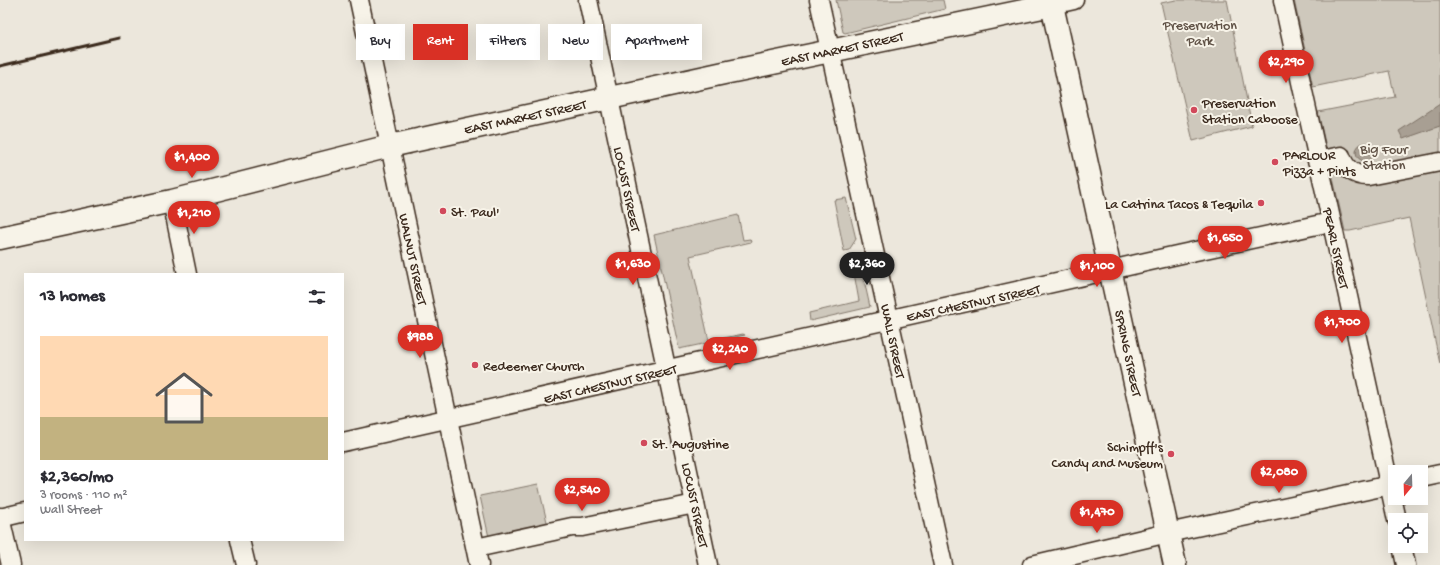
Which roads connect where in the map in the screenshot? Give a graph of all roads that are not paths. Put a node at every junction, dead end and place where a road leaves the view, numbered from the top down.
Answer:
1 (359, 0) edge
2 (588, 0) edge
3 (819, 0) edge
4 (1074, 0) edge
5 (1283, 0) edge
6 (1052, 2) edge
7 (830, 51) junction
8 (609, 98) junction
9 (390, 146) junction
10 (1317, 161) junction
11 (1440, 162) edge
12 (172, 201) junction
13 (1331, 222) junction
14 (0, 238) edge
15 (1111, 271) junction
16 (187, 273) edge
17 (890, 320) junction
18 (667, 370) junction
19 (448, 418) junction
20 (344, 442) edge
21 (1388, 467) edge
22 (1440, 474) edge
23 (1428, 477) edge
24 (1388, 485) edge
25 (695, 504) junction
26 (24, 512) edge
27 (0, 517) edge
28 (1168, 533) junction
29 (240, 541) edge
30 (1403, 553) edge
31 (478, 557) edge
32 (11, 565) edge
33 (246, 565) edge
34 (708, 565) edge
35 (943, 565) edge
36 (1032, 565) edge
37 (1175, 565) edge
38 (1406, 565) edge

1 - 9 street, WALNUT STREET
2 - 8 street, LOCUST STREET
3 - 7 street, WALL STREET
4 - 6 street
5 - 10 street, PEARL STREET
6 - 7 main road, EAST MARKET STREET
6 - 15 main road, SPRING STREET
7 - 8 main road, EAST MARKET STREET
7 - 17 street, WALL STREET
8 - 9 main road, EAST MARKET STREET
8 - 18 street, LOCUST STREET
9 - 12 main road, EAST MARKET STREET
9 - 19 street, WALNUT STREET
10 - 11 street
10 - 13 street, PEARL STREET
12 - 14 main road, EAST MARKET STREET
12 - 16 street
13 - 15 street, EAST CHESTNUT STREET
13 - 21 street, PEARL STREET
15 - 17 street, EAST CHESTNUT STREET
15 - 28 main road, SPRING STREET
17 - 18 street, EAST CHESTNUT STREET
17 - 35 street, WALL STREET
18 - 19 street, EAST CHESTNUT STREET
18 - 25 street, LOCUST STREET
19 - 20 street, EAST CHESTNUT STREET
19 - 31 street, WALNUT STREET
22 - 23 street
24 - 28 street
25 - 31 street
25 - 34 street, LOCUST STREET
26 - 27 street
27 - 32 street
28 - 36 street
28 - 37 main road, SPRING STREET
29 - 33 street
30 - 38 street

